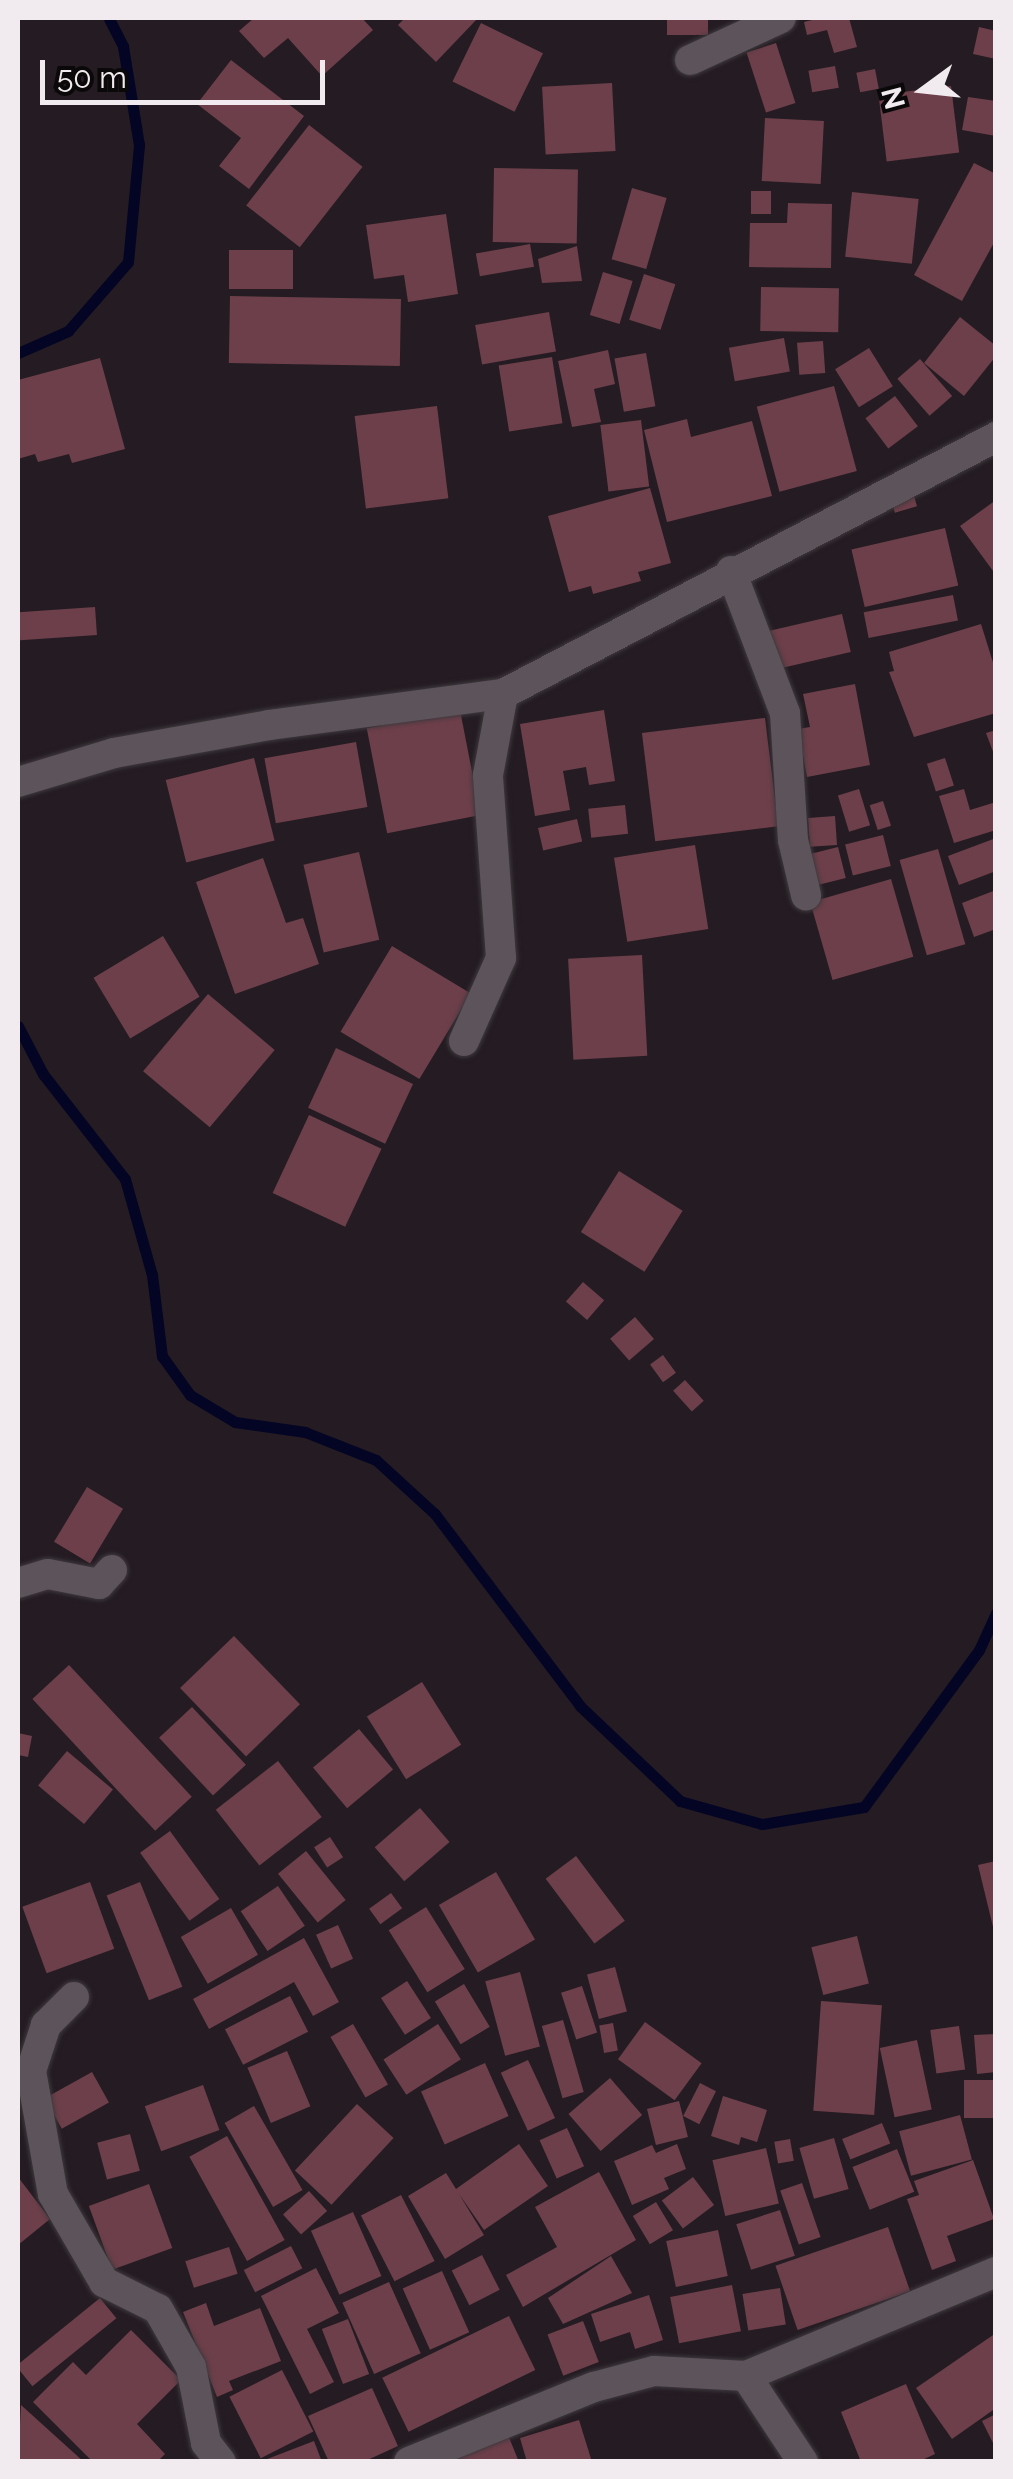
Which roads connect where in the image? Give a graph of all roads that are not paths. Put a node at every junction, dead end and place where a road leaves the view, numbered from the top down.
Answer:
1 (780, 18) edge
2 (690, 60) dead end
3 (996, 437) edge
4 (731, 571) junction
5 (504, 694) junction
6 (18, 782) edge
7 (806, 895) dead end
8 (464, 1041) dead end
9 (112, 1570) dead end
10 (18, 1583) edge
11 (74, 1996) dead end
12 (996, 2272) edge
13 (746, 2376) junction
14 (221, 2462) edge
15 (410, 2462) edge
16 (803, 2462) edge

1 - 2 street
3 - 4 street
4 - 5 street
4 - 7 street
5 - 6 street
5 - 8 street
9 - 10 street
11 - 14 street
12 - 13 street
13 - 15 street
13 - 16 street

